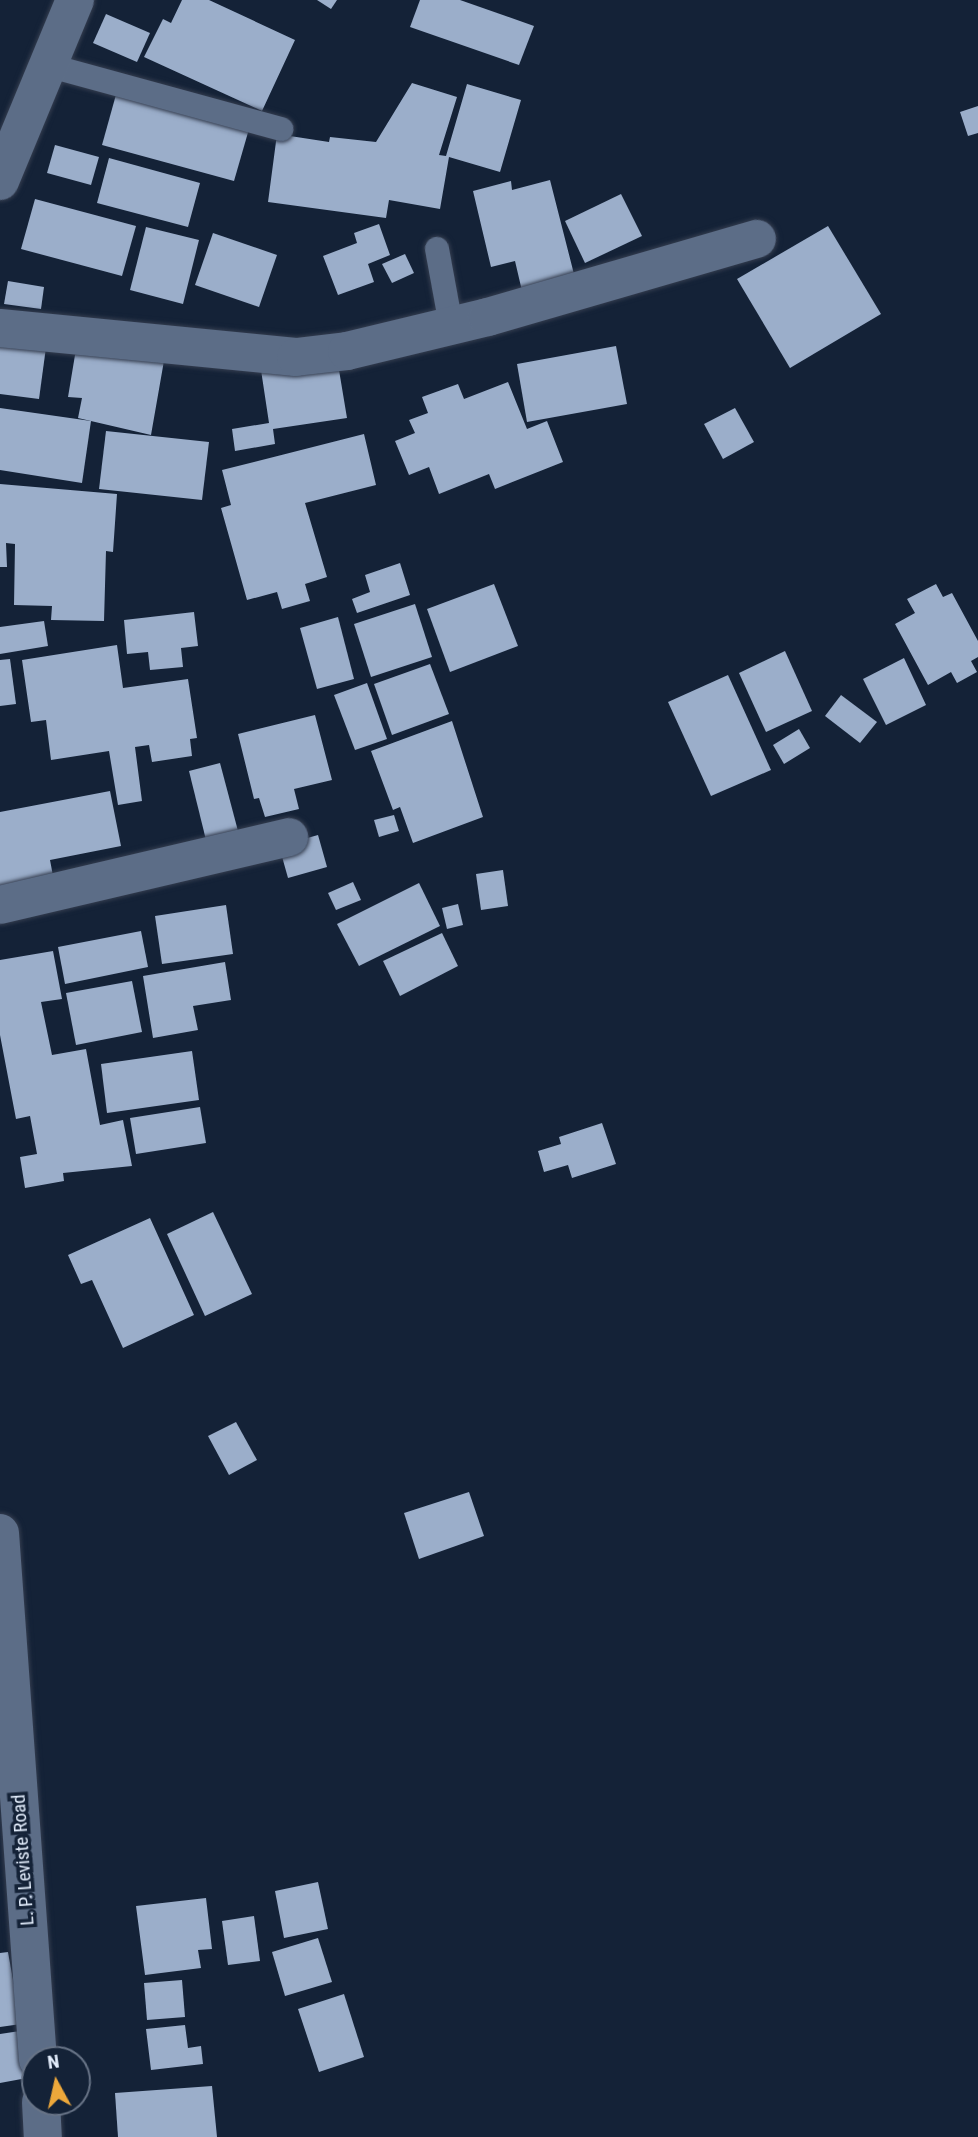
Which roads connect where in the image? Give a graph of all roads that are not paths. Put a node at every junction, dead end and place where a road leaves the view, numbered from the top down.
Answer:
1 (75, 0) edge
2 (47, 65) junction
3 (281, 129) dead end
4 (0, 181) edge
5 (757, 239) dead end
6 (437, 249) dead end
7 (451, 326) junction
8 (0, 328) edge
9 (289, 837) dead end
10 (0, 905) edge
11 (0, 1534) edge
12 (37, 2046) edge
13 (42, 2116) edge
14 (43, 2137) edge

1 - 2 street
2 - 3 lane
2 - 4 street
5 - 7 street
6 - 7 lane
7 - 8 street
9 - 10 street
11 - 12 street, L. P. Leviste Road
13 - 14 street

